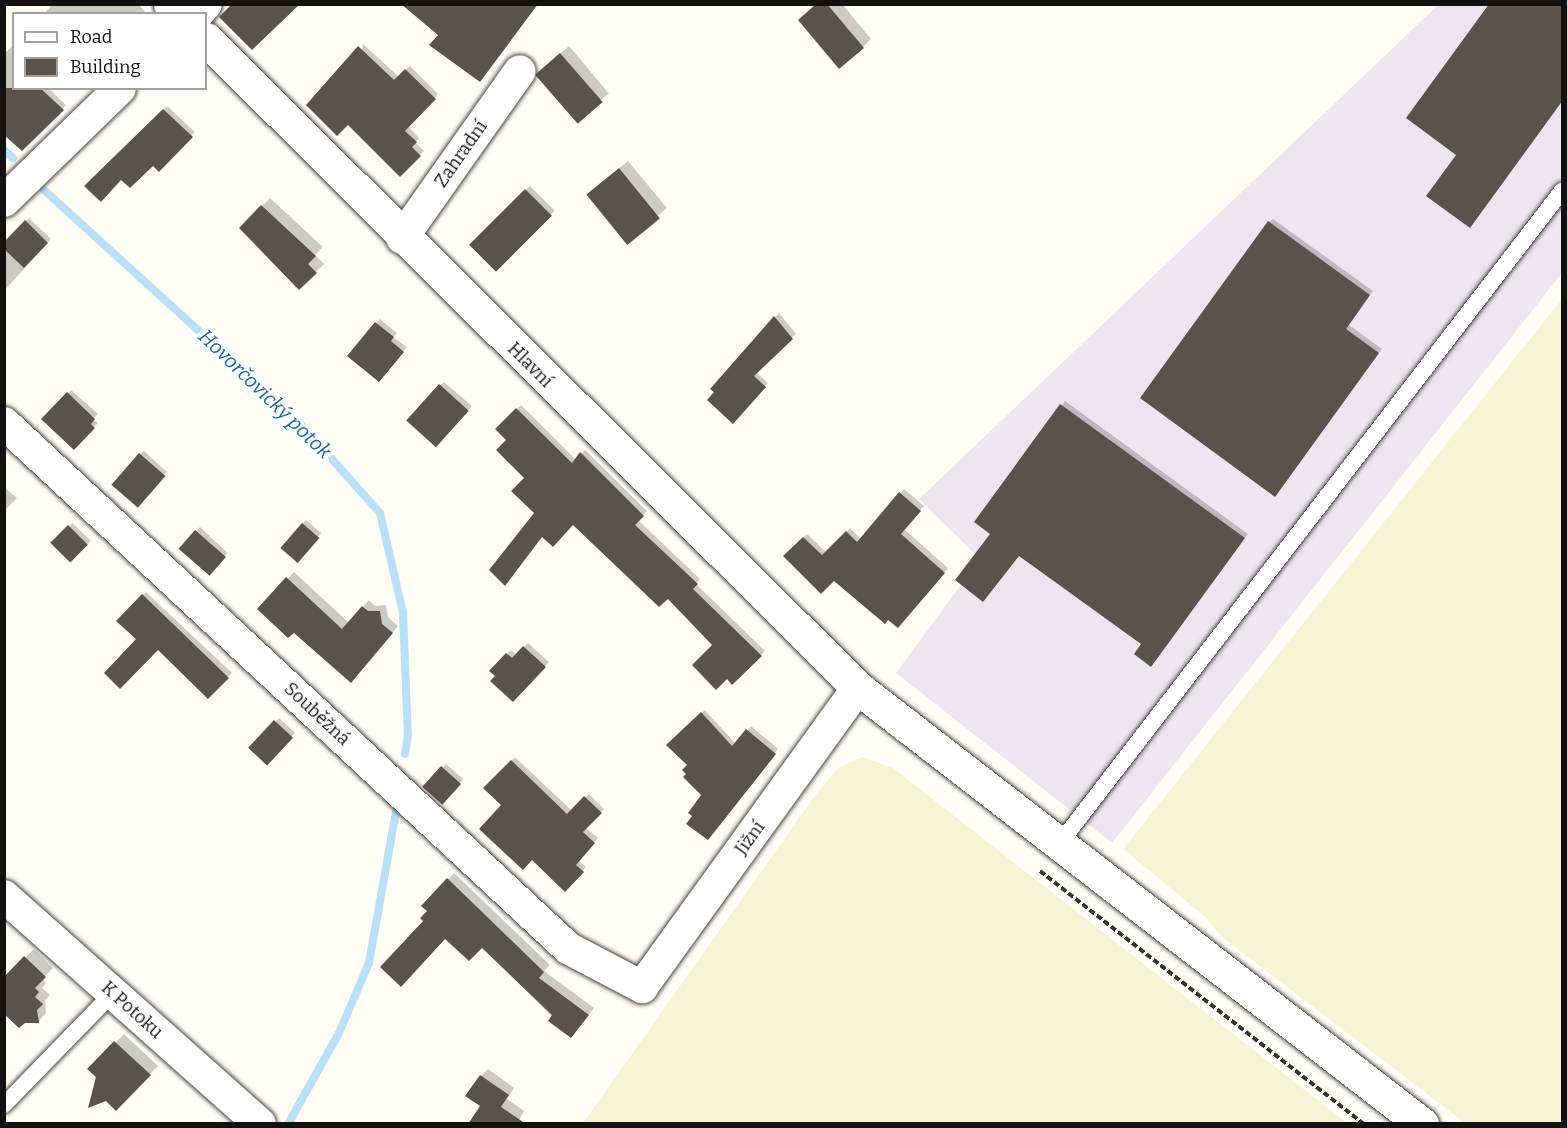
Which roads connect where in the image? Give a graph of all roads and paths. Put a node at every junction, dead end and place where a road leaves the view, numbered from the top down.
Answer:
1 (207, 40) edge
2 (520, 71) dead end
3 (118, 90) edge
4 (1563, 191) edge
5 (4, 201) edge
6 (402, 238) junction
7 (4, 423) edge
8 (858, 688) junction
9 (1060, 843) junction
10 (4, 896) edge
11 (642, 987) joint
12 (114, 993) junction
13 (4, 1105) edge
14 (260, 1124) edge
15 (1422, 1124) edge

1 - 6 street, Hlavní
2 - 6 street, Zahradní
3 - 5 street
4 - 9 lane
6 - 8 street, Hlavní
7 - 11 street, Souběžná
8 - 9 street, Hlavní
8 - 11 street, Jižní
9 - 15 street, Hlavní
10 - 12 street, K Potoku
12 - 13 lane
12 - 14 street, K Potoku

